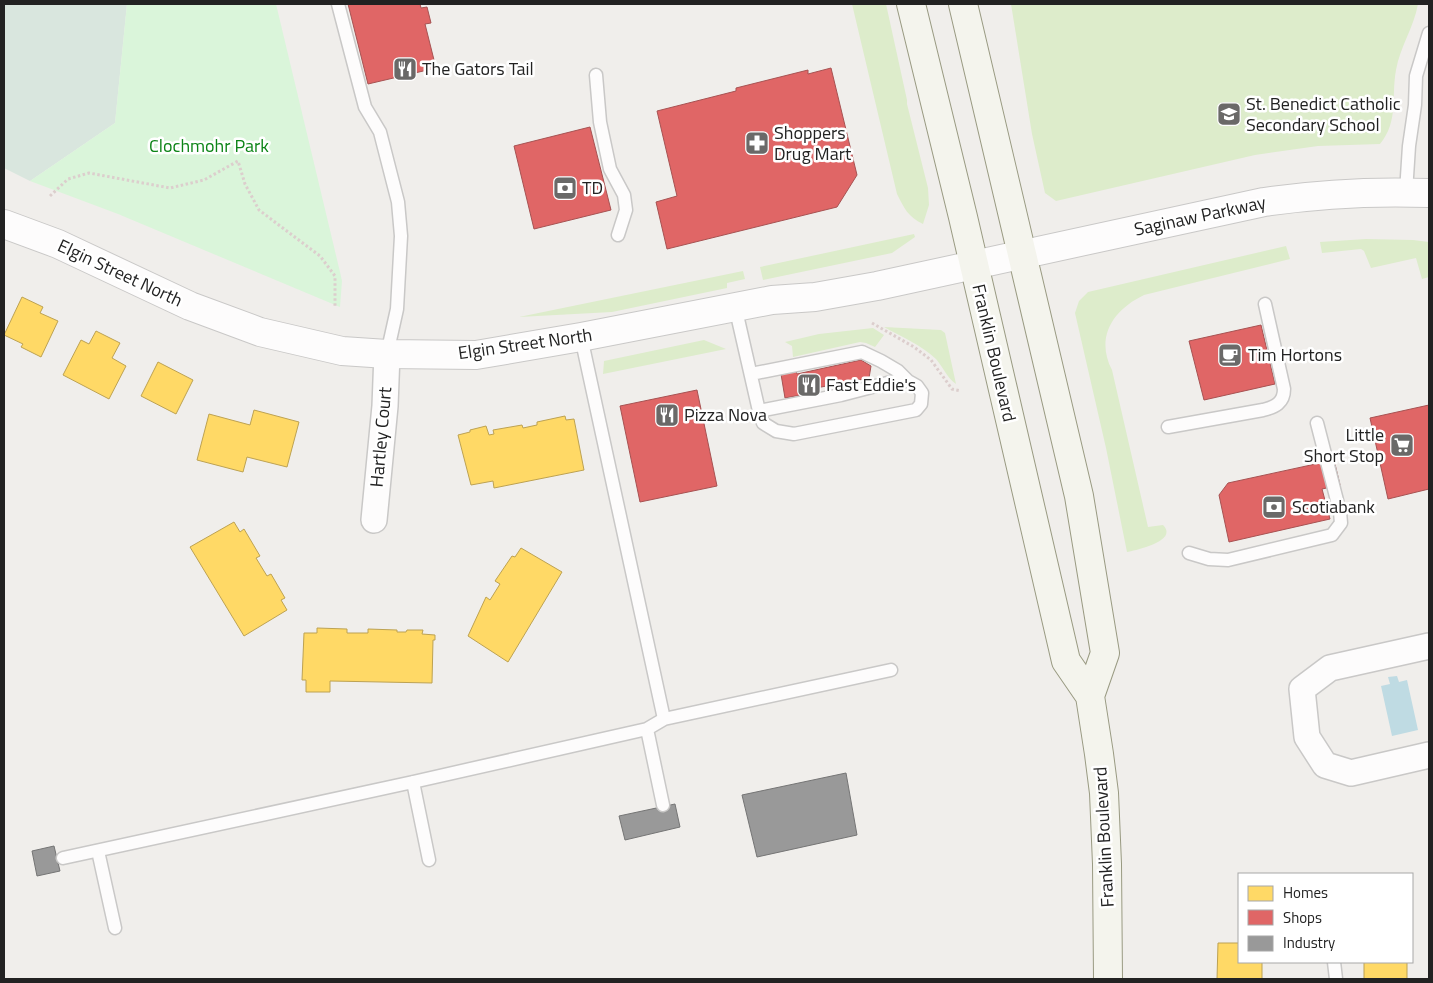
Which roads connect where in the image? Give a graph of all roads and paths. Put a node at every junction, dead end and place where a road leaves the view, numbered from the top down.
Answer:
1 (338, 4) edge
2 (911, 4) edge
3 (963, 4) edge
4 (1429, 33) edge
5 (596, 75) dead end
6 (1418, 193) edge
7 (50, 196) dead end
8 (4, 224) edge
9 (618, 235) dead end
10 (1022, 255) junction
11 (974, 265) junction
12 (1265, 304) dead end
13 (735, 306) junction
14 (334, 307) dead end
15 (872, 323) dead end
16 (581, 338) junction
17 (387, 354) junction
18 (751, 374) junction
19 (908, 381) junction
20 (961, 391) dead end
21 (759, 411) junction
22 (1316, 423) dead end
23 (1168, 427) dead end
24 (374, 520) dead end
25 (1189, 553) dead end
26 (1429, 646) edge
27 (891, 670) dead end
28 (1090, 696) junction
29 (664, 719) junction
30 (647, 729) junction
31 (1429, 755) edge
32 (413, 782) junction
33 (663, 805) dead end
34 (98, 851) junction
35 (63, 858) dead end
36 (429, 860) dead end
37 (115, 928) dead end
38 (1334, 963) edge
39 (1108, 979) edge
40 (1336, 979) edge

1 - 17 lane
2 - 11 main road, Franklin Boulevard
3 - 10 main road, Franklin Boulevard
4 - 6 lane
5 - 9 lane
6 - 10 street, Saginaw Parkway
7 - 14 path
8 - 17 street, Elgin Street North
10 - 11 street, Saginaw Parkway
10 - 28 main road, Franklin Boulevard
11 - 13 street, Elgin Street North
11 - 28 main road, Franklin Boulevard
12 - 23 lane
13 - 16 street, Elgin Street North
13 - 18 lane
15 - 20 path
16 - 17 street, Elgin Street North
16 - 29 lane
17 - 24 street, Hartley Court
18 - 19 lane
18 - 21 lane
19 - 21 lane
19 - 21 lane
22 - 25 lane
26 - 31 street
27 - 29 lane
28 - 39 main road, Franklin Boulevard
29 - 30 lane
30 - 32 lane
30 - 33 lane
32 - 34 lane
32 - 36 lane
34 - 35 lane
34 - 37 lane
38 - 40 lane

